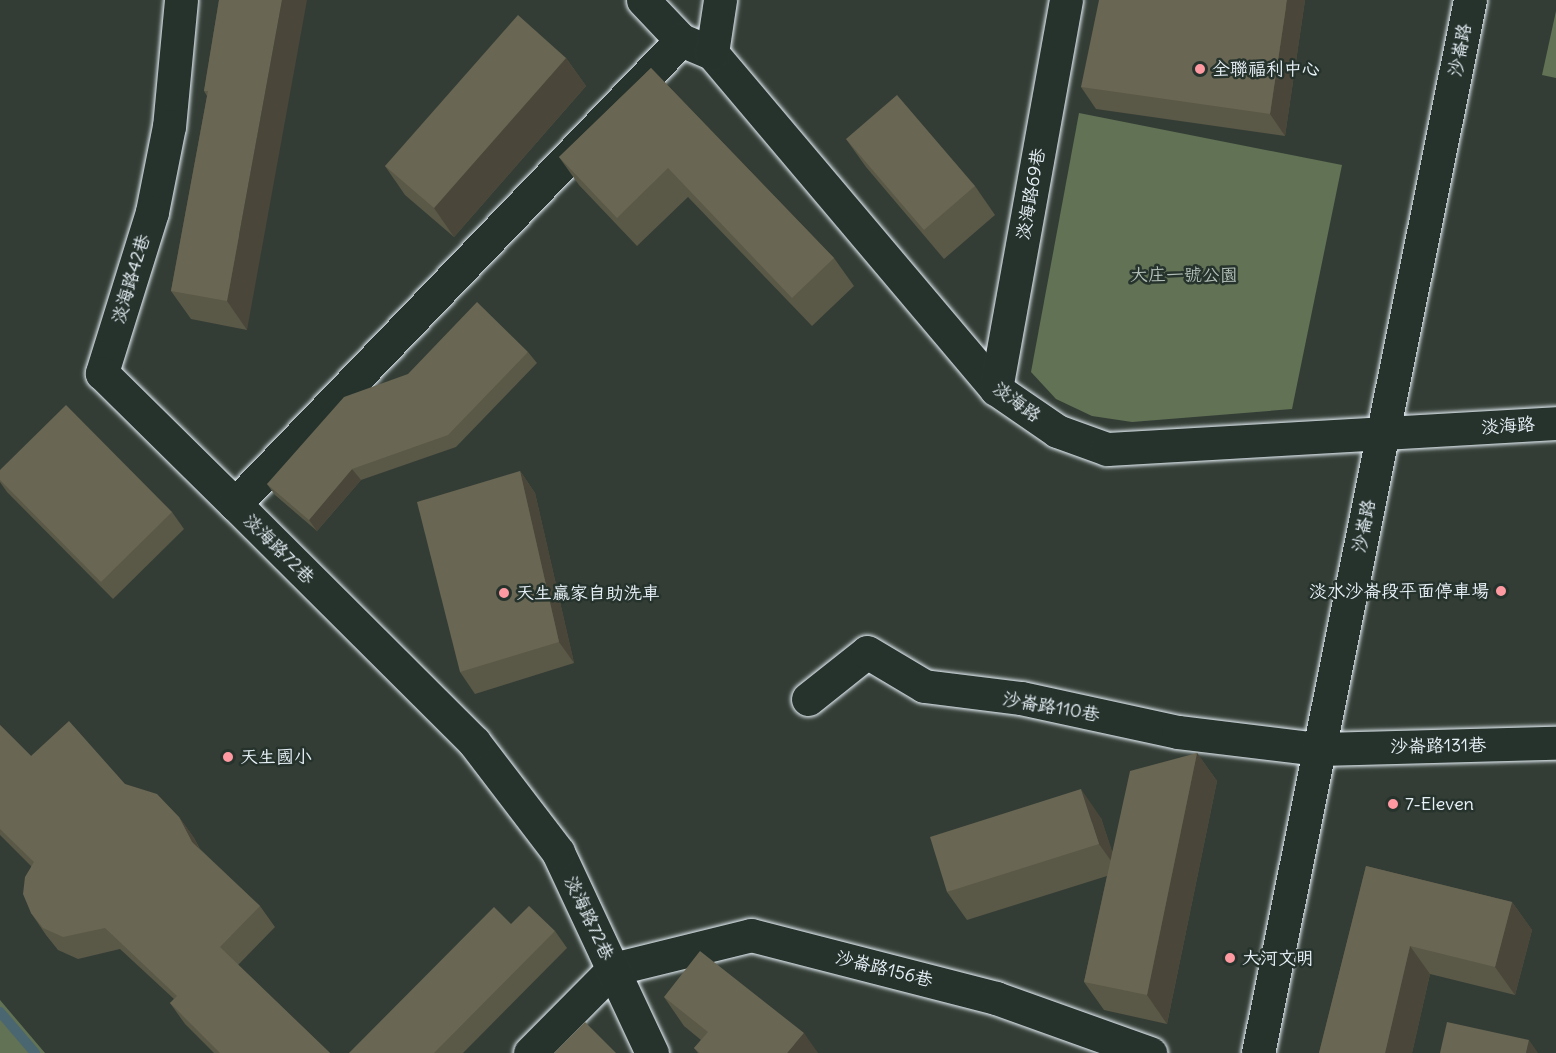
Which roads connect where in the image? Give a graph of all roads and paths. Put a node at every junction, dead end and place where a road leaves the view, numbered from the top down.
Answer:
1 (181, 0) edge
2 (643, 0) edge
3 (720, 0) edge
4 (1066, 0) edge
5 (1470, 0) edge
6 (681, 40) junction
7 (712, 53) junction
8 (996, 389) junction
9 (1556, 423) edge
10 (1382, 435) junction
11 (235, 504) junction
12 (808, 699) dead end
13 (1556, 743) edge
14 (1319, 749) junction
15 (613, 969) junction
16 (530, 1053) edge
17 (652, 1053) edge
18 (1150, 1053) edge
19 (1258, 1053) edge

1 - 11 street, 淡海路42巷
2 - 6 street, 淡海路
3 - 7 street
4 - 8 street, 淡海路69巷
5 - 10 street, 沙崙路
6 - 7 street, 淡海路
6 - 11 street, 淡海路72巷
7 - 8 street, 淡海路
8 - 10 street, 淡海路
9 - 10 street, 淡海路
10 - 14 street, 沙崙路
11 - 15 street, 淡海路72巷
12 - 14 street, 沙崙路110巷
13 - 14 street, 沙崙路131巷
14 - 19 street, 沙崙路
15 - 16 street
15 - 17 street, 淡海路72巷
15 - 18 street, 沙崙路156巷

